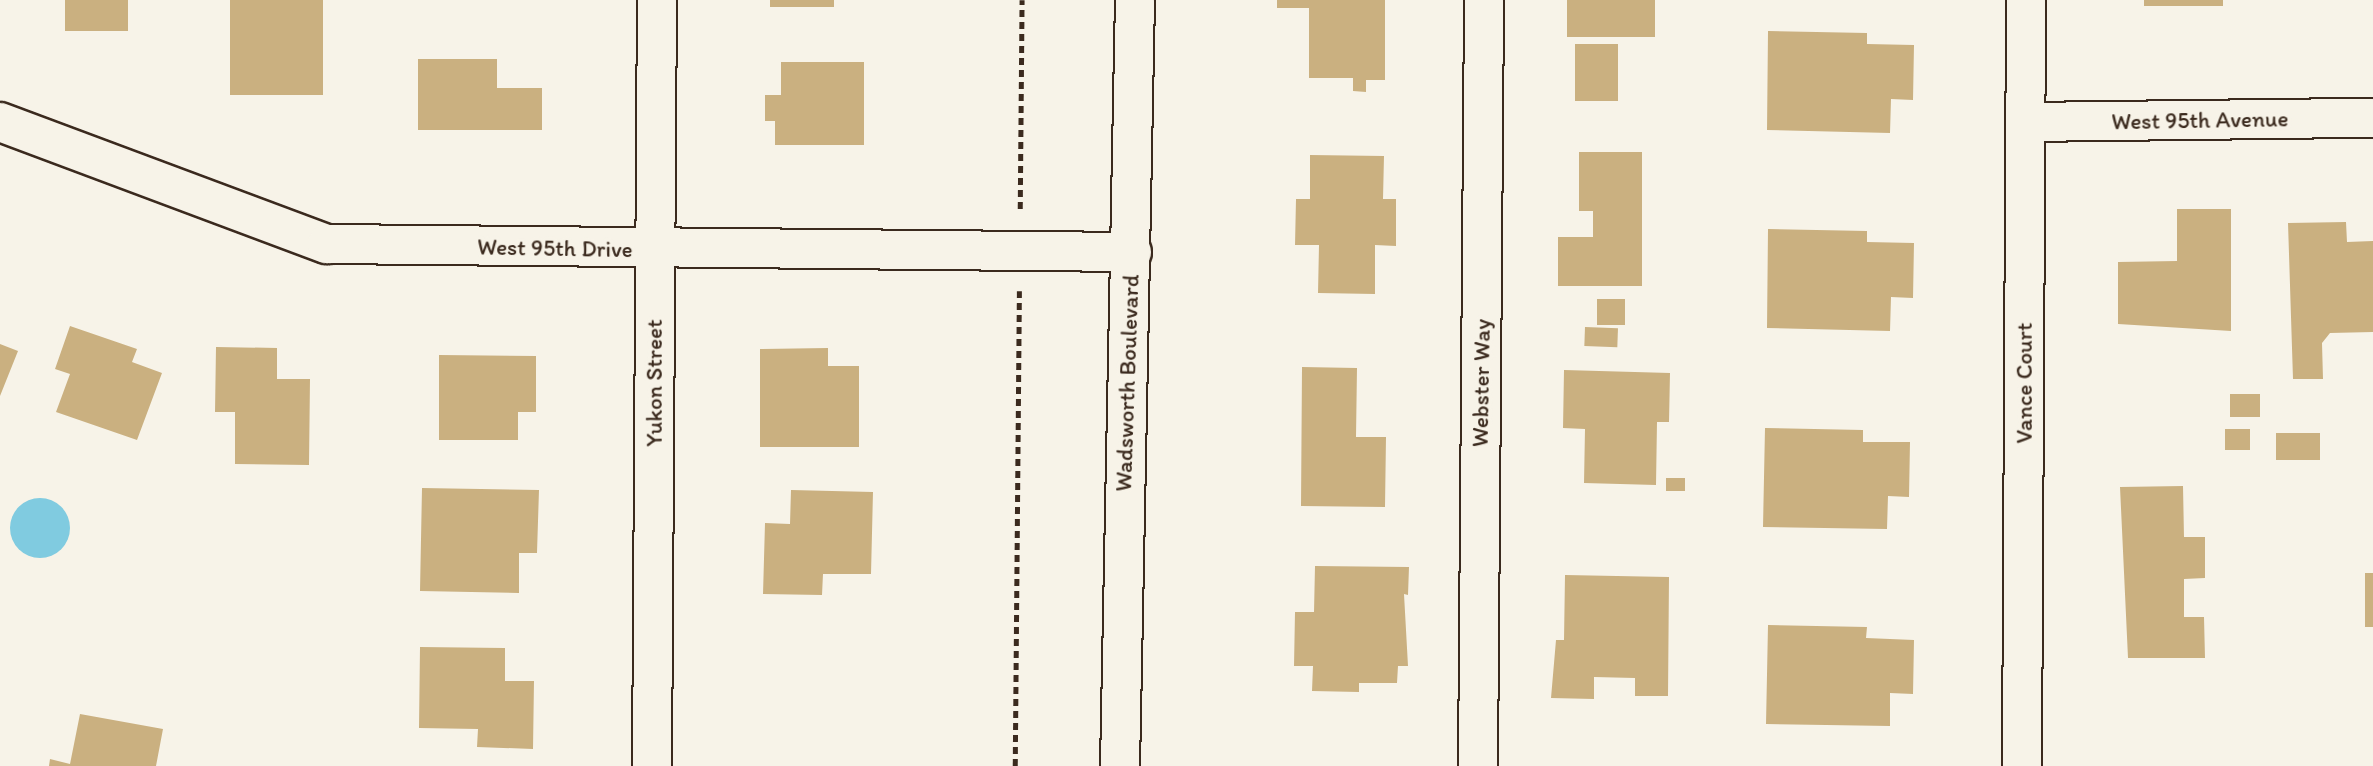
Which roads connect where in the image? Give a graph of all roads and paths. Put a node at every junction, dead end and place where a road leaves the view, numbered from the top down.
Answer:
1 (657, 0) edge
2 (1022, 0) edge
3 (1135, 0) edge
4 (1484, 0) edge
5 (2026, 0) edge
6 (2373, 118) edge
7 (0, 122) edge
8 (2026, 122) junction
9 (655, 250) junction
10 (1019, 251) junction
11 (1132, 252) junction
12 (652, 766) edge
13 (1015, 766) edge
14 (1120, 766) edge
15 (1478, 766) edge
16 (2022, 766) edge

1 - 9 street, Yukon Street
2 - 10 path
3 - 11 street, Wadsworth Boulevard
4 - 15 street, Webster Way
5 - 8 street, Vance Court
6 - 8 street, West 95th Avenue
7 - 9 street, West 95th Drive
8 - 16 street, Vance Court
9 - 10 street, West 95th Drive
9 - 12 street, Yukon Street
10 - 11 street, West 95th Drive
10 - 13 path
11 - 14 street, Wadsworth Boulevard

